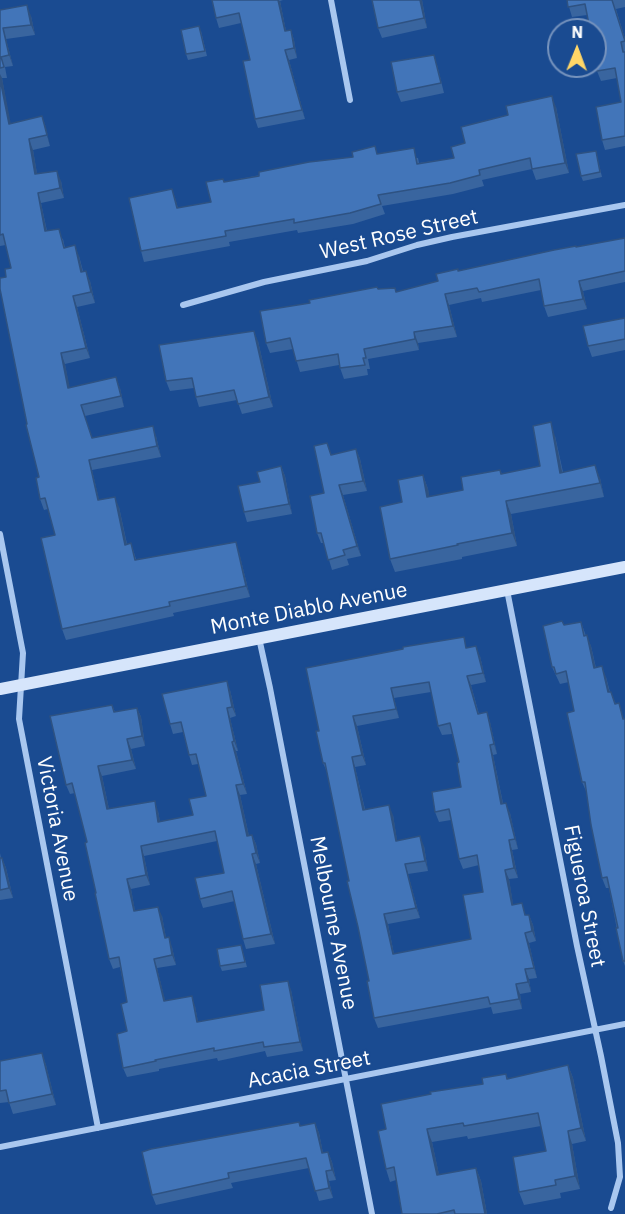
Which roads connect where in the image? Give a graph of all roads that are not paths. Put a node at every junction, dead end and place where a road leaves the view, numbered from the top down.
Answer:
1 (331, 0) edge
2 (350, 99) dead end
3 (625, 205) edge
4 (183, 305) dead end
5 (0, 534) edge
6 (625, 567) edge
7 (507, 590) junction
8 (259, 638) junction
9 (21, 685) junction
10 (0, 689) edge
11 (625, 1024) edge
12 (594, 1030) junction
13 (346, 1079) junction
14 (98, 1128) junction
15 (0, 1147) edge
16 (611, 1208) dead end
17 (372, 1214) edge

1 - 2 street
3 - 4 street, West Rose Street
5 - 9 street, Victoria Avenue
6 - 7 street, Monte Diablo Avenue
7 - 8 street, Monte Diablo Avenue
7 - 12 street, Figueroa Street
8 - 9 street, Monte Diablo Avenue
8 - 13 street, Melbourne Avenue
9 - 10 street, Monte Diablo Avenue
9 - 14 street, Victoria Avenue
11 - 12 street, Acacia Street
12 - 13 street, Acacia Street
12 - 16 street, Figueroa Street
13 - 14 street, Acacia Street
13 - 17 street, Melbourne Avenue
14 - 15 street, Acacia Street

